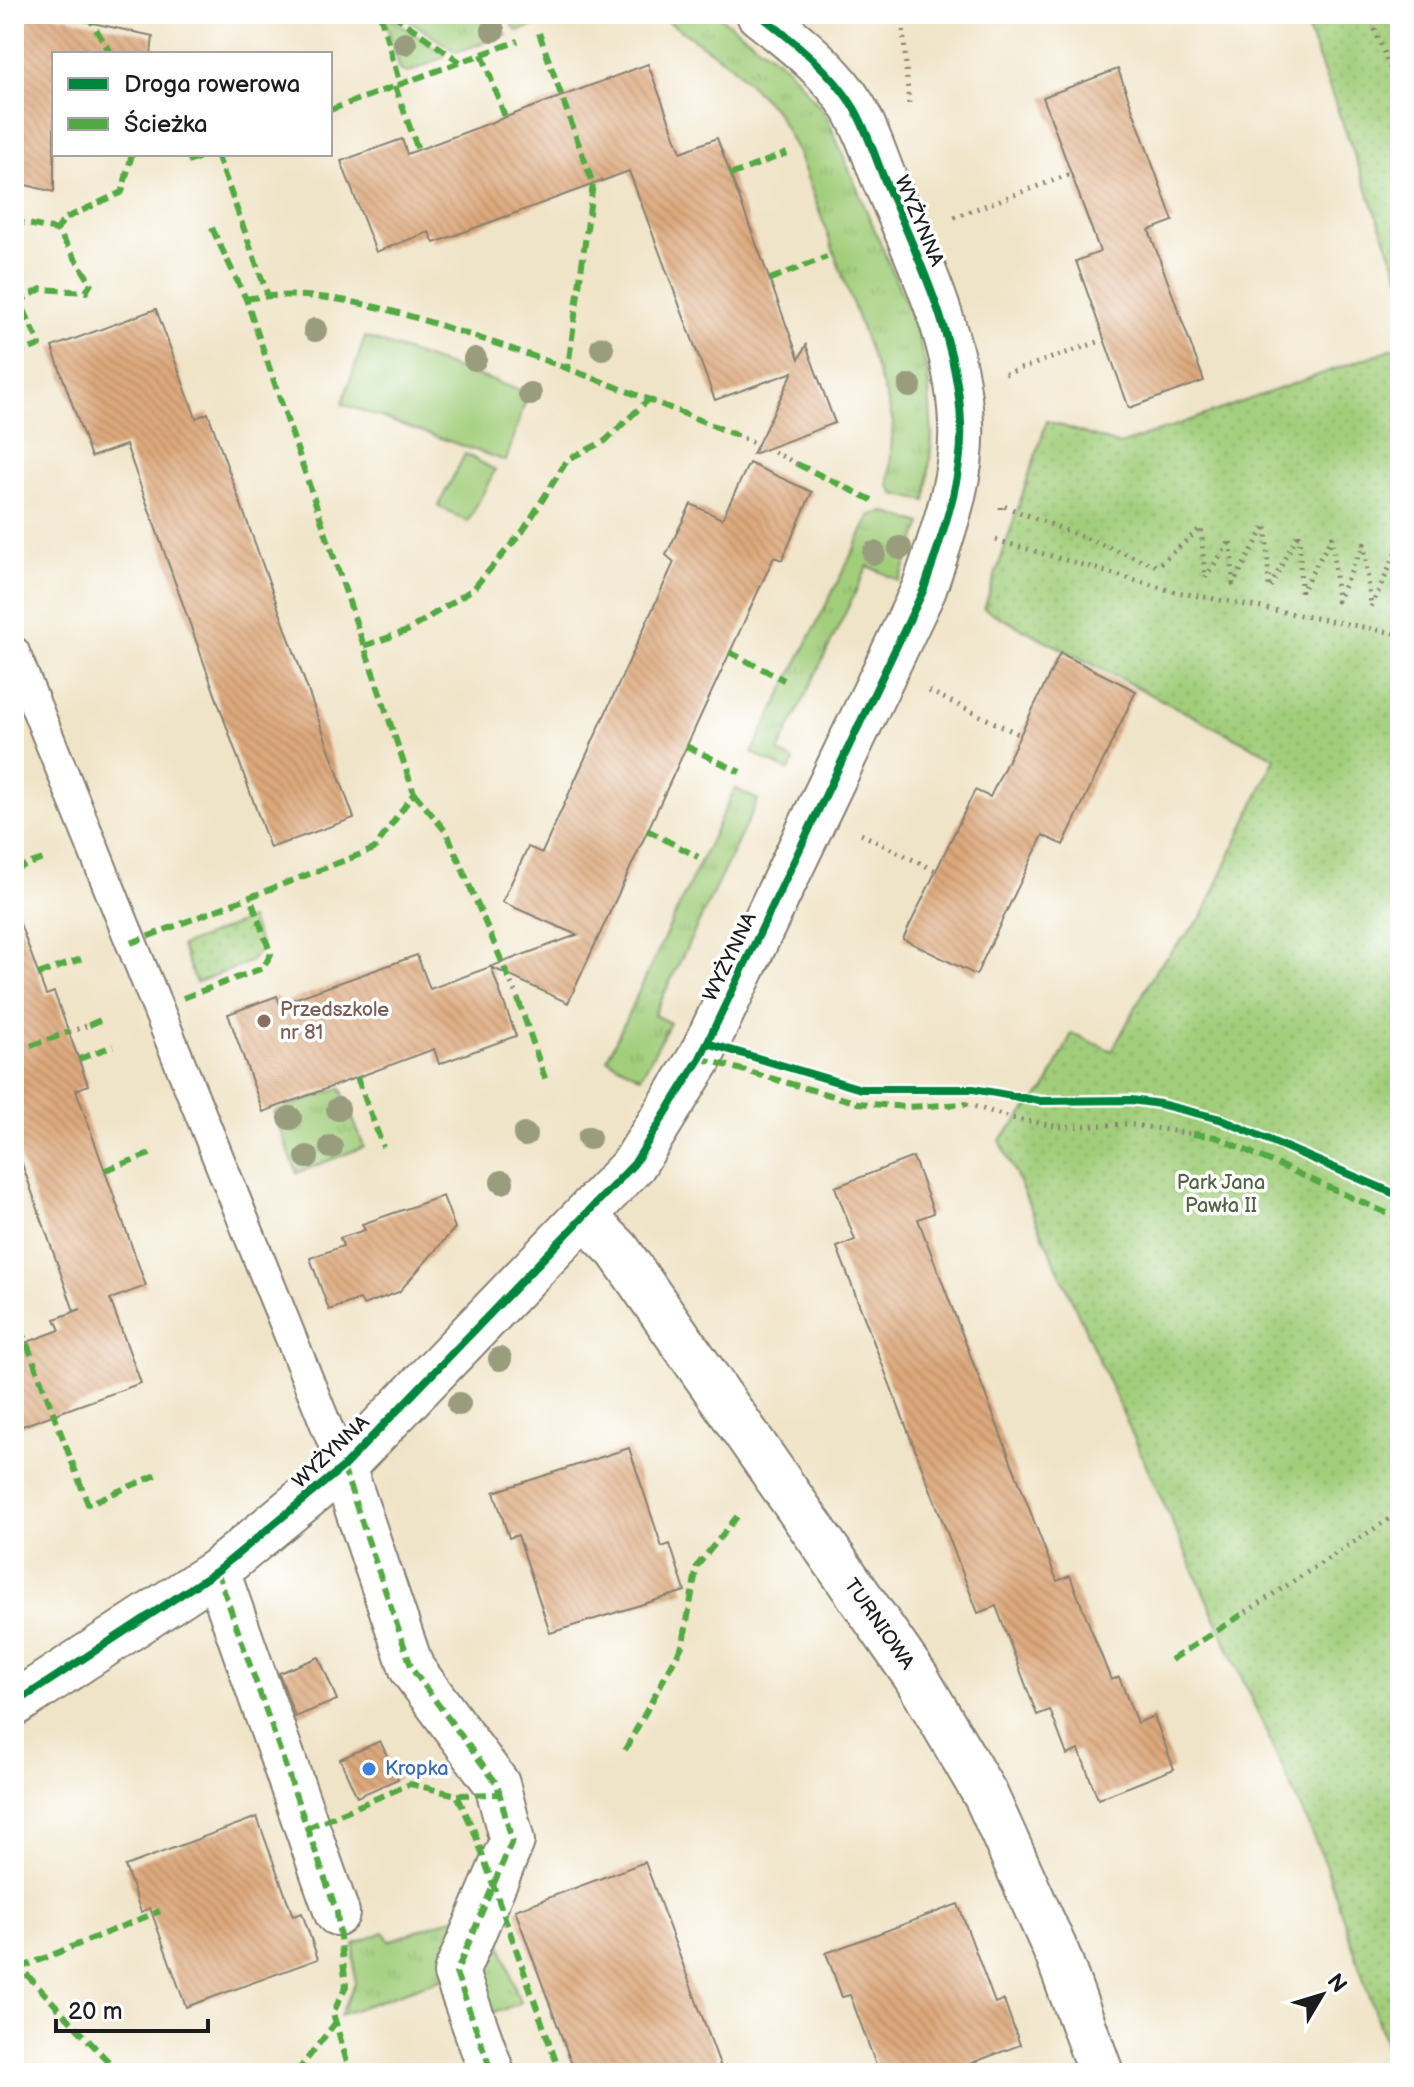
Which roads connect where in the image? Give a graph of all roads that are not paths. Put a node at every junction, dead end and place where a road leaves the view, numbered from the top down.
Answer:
1 (759, 14) edge
2 (14, 652) edge
3 (585, 1217) junction
4 (343, 1467) junction
5 (217, 1571) junction
6 (14, 1704) edge
7 (337, 1913) dead end
8 (492, 2073) edge
9 (1101, 2073) edge

1 - 3 street, WYŻYNNA
2 - 4 lane
3 - 4 street, WYŻYNNA
3 - 9 street, TURNIOWA
4 - 5 street, WYŻYNNA
4 - 8 street
5 - 6 street, WYŻYNNA
5 - 7 street

